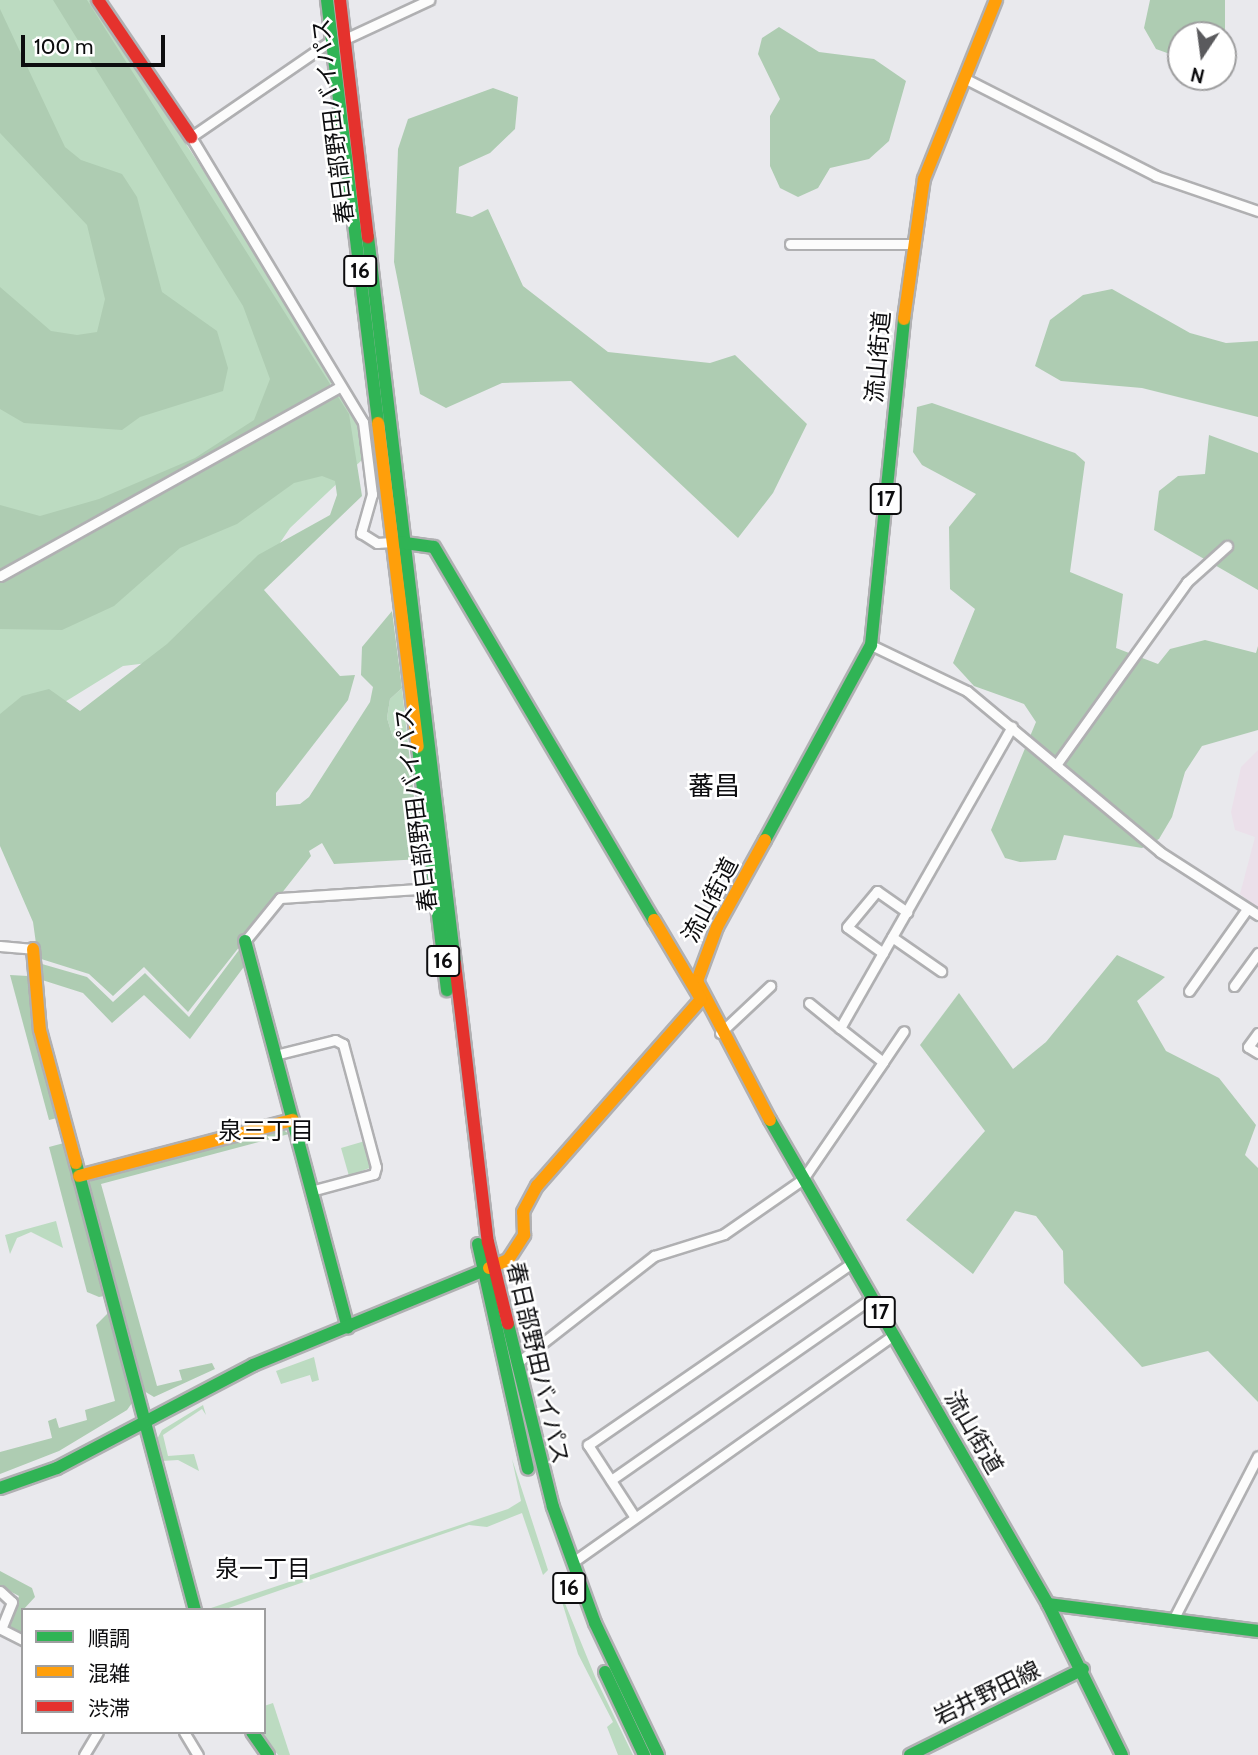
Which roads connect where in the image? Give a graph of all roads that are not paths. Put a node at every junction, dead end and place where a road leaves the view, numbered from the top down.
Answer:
1 (98, 0) edge
2 (327, 0) edge
3 (340, 0) edge
4 (429, 0) edge
5 (996, 0) edge
6 (338, 39) junction
7 (964, 78) junction
8 (191, 137) junction
9 (1258, 211) edge
10 (790, 244) dead end
11 (911, 244) junction
12 (339, 387) junction
13 (399, 542) junction
14 (1227, 546) dead end
15 (0, 576) edge
16 (871, 645) junction
17 (1012, 727) junction
18 (1056, 765) junction
19 (434, 888) junction
20 (1247, 909) junction
21 (906, 912) junction
22 (1258, 915) edge
23 (892, 937) junction
24 (245, 941) joint
25 (0, 946) edge
26 (33, 949) joint
27 (883, 953) junction
28 (1258, 953) edge
29 (941, 971) dead end
30 (770, 985) dead end
31 (1234, 986) dead end
32 (1189, 991) dead end
33 (701, 999) junction
34 (809, 1003) dead end
35 (840, 1028) junction
36 (904, 1031) dead end
37 (1258, 1033) edge
38 (720, 1034) junction
39 (1258, 1053) edge
40 (275, 1055) junction
41 (883, 1062) junction
42 (293, 1120) junction
43 (79, 1176) junction
44 (803, 1178) junction
45 (311, 1191) junction
46 (852, 1263) junction
47 (488, 1271) junction
48 (872, 1298) junction
49 (348, 1327) junction
50 (894, 1335) junction
51 (514, 1366) junction
52 (144, 1423) junction
53 (1258, 1456) edge
54 (611, 1480) junction
55 (0, 1489) edge
56 (634, 1517) junction
57 (571, 1563) junction
58 (0, 1591) edge
59 (1048, 1604) junction
60 (194, 1608) edge
61 (1174, 1618) junction
62 (1258, 1631) edge
63 (21, 1639) edge
64 (1083, 1669) junction
65 (97, 1734) edge
66 (185, 1734) edge
67 (253, 1734) edge
68 (84, 1755) edge
69 (198, 1755) edge
70 (268, 1755) edge
71 (644, 1755) edge
72 (658, 1755) edge
73 (910, 1755) edge
74 (1122, 1755) edge

1 - 8 main road
2 - 6 main road, 春日部野田バイパス / 16
3 - 6 main road, 春日部野田バイパス / 16
4 - 6 street
5 - 7 main road, 流山街道 / 17
6 - 8 street
6 - 13 main road, 春日部野田バイパス / 16
7 - 9 street
7 - 11 main road, 流山街道 / 17
8 - 12 street
10 - 11 street
11 - 16 main road, 流山街道 / 17
12 - 13 street
12 - 15 street
13 - 19 main road, 春日部野田バイパス / 16
13 - 33 main road
13 - 47 main road, 春日部野田バイパス / 16
14 - 18 street
16 - 17 street
16 - 33 main road, 流山街道 / 17
17 - 18 street
17 - 21 street
18 - 20 street
19 - 24 street
19 - 47 main road, 春日部野田バイパス / 16
20 - 22 street
20 - 32 street
21 - 23 street
21 - 27 street
23 - 27 street
23 - 29 street
24 - 40 main road
25 - 26 street
26 - 43 main road
27 - 35 street
28 - 31 street
30 - 38 street
33 - 38 main road, 流山街道 / 17
33 - 47 main road
34 - 35 street
35 - 41 street
36 - 41 street
37 - 39 street
38 - 44 main road, 流山街道 / 17
40 - 42 main road
40 - 45 street
41 - 44 street
42 - 43 main road
42 - 45 main road
43 - 52 main road
44 - 46 main road, 流山街道 / 17
44 - 51 street
45 - 49 main road
46 - 48 main road, 流山街道 / 17
46 - 54 street
47 - 49 main road
47 - 51 main road, 春日部野田バイパス / 16
47 - 71 main road, 春日部野田バイパス / 16
48 - 50 main road, 流山街道 / 17
48 - 54 street
49 - 52 main road
50 - 56 street
50 - 59 main road, 流山街道 / 17
51 - 57 main road, 春日部野田バイパス / 16
52 - 55 main road
52 - 60 main road
53 - 61 street
54 - 56 street
56 - 57 street
57 - 72 main road, 春日部野田バイパス / 16
58 - 63 street
59 - 61 main road
59 - 64 main road, 流山街道 / 17
61 - 62 main road
64 - 73 main road, 岩井野田線
64 - 74 main road, 流山街道 / 17
65 - 68 street
66 - 69 street
67 - 70 main road

